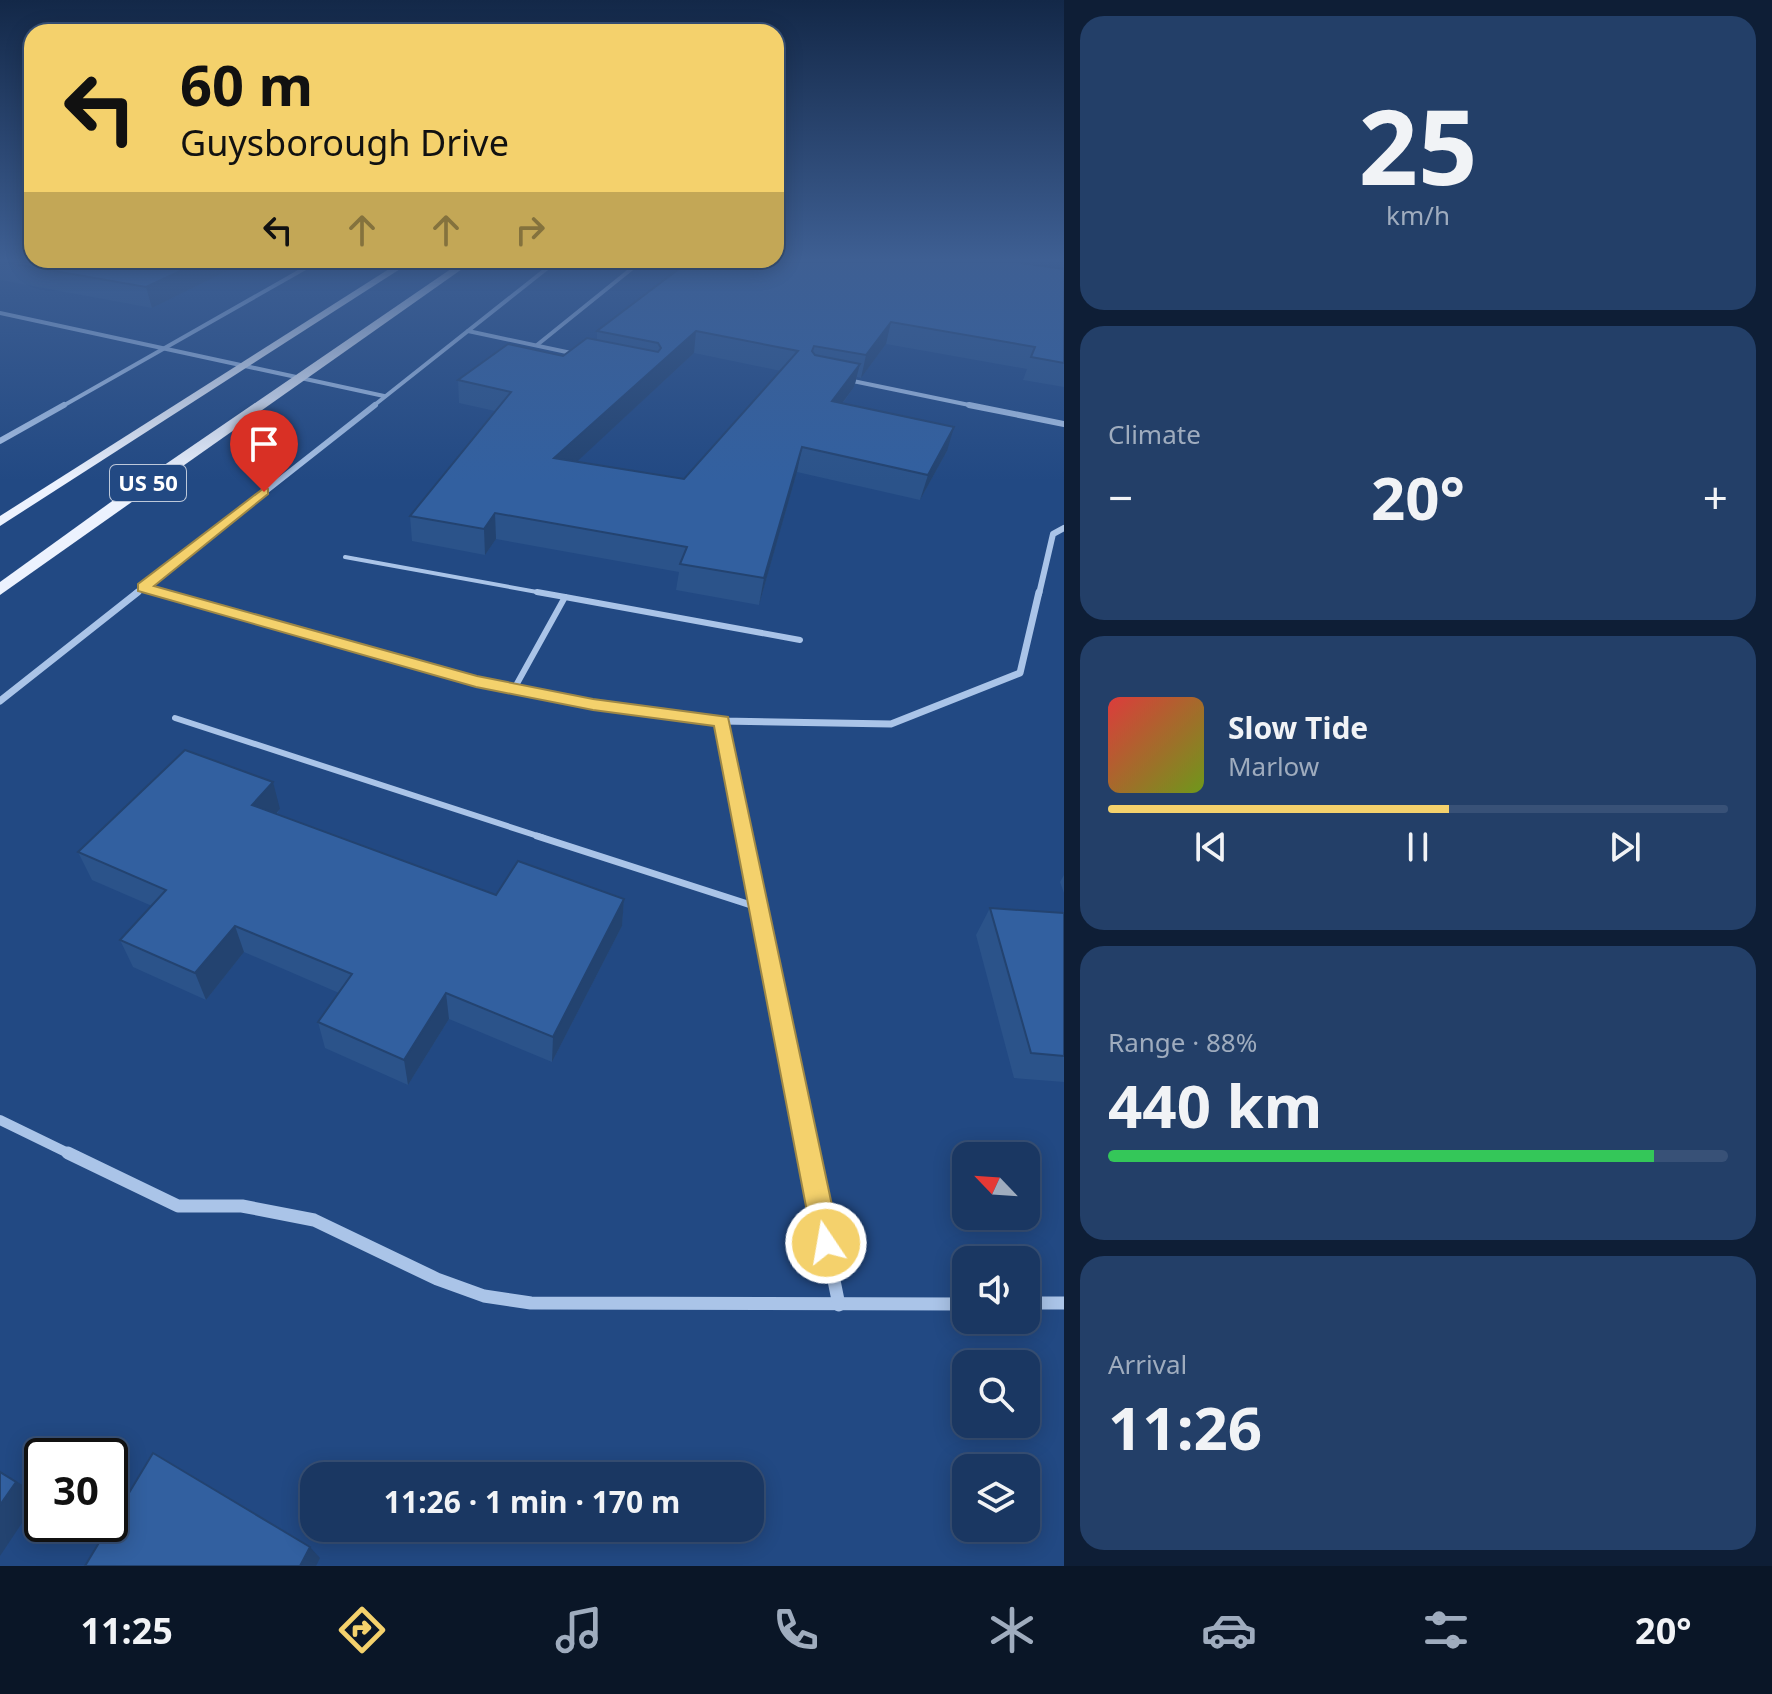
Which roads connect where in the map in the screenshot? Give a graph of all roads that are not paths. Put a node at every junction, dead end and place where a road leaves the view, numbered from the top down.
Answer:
1 (96, 335) edge
2 (187, 335) edge
3 (293, 335) edge
4 (361, 335) edge
5 (463, 335) edge
6 (488, 335) edge
7 (549, 335) edge
8 (537, 345) junction
9 (161, 350) junction
10 (582, 355) edge
11 (243, 367) junction
12 (298, 378) junction
13 (842, 379) edge
14 (384, 396) junction
15 (1064, 424) edge
16 (0, 441) edge
17 (0, 522) edge
18 (1064, 528) edge
19 (345, 557) dead end
20 (143, 587) junction
21 (0, 590) edge
22 (565, 597) junction
23 (800, 640) dead end
24 (514, 689) junction
25 (0, 701) edge
26 (175, 718) dead end
27 (722, 721) junction
28 (757, 907) junction
29 (0, 1120) edge
30 (1040, 1303) edge
31 (1064, 1303) edge
32 (952, 1304) edge
33 (839, 1305) junction

1 - 9 street
2 - 9 street
3 - 11 main road, US 50
4 - 12 main road, US 50
5 - 14 street
6 - 8 street
7 - 8 street
8 - 10 street
9 - 11 street
9 - 16 street
11 - 12 street
11 - 17 main road, US 50
12 - 14 street
12 - 21 main road, US 50
13 - 15 street
14 - 20 street
18 - 27 street
19 - 22 lane
20 - 24 street
20 - 25 street
22 - 23 lane
22 - 24 lane
24 - 27 street
26 - 28 lane
27 - 28 street
28 - 33 street
29 - 33 street
30 - 31 street
32 - 33 street

